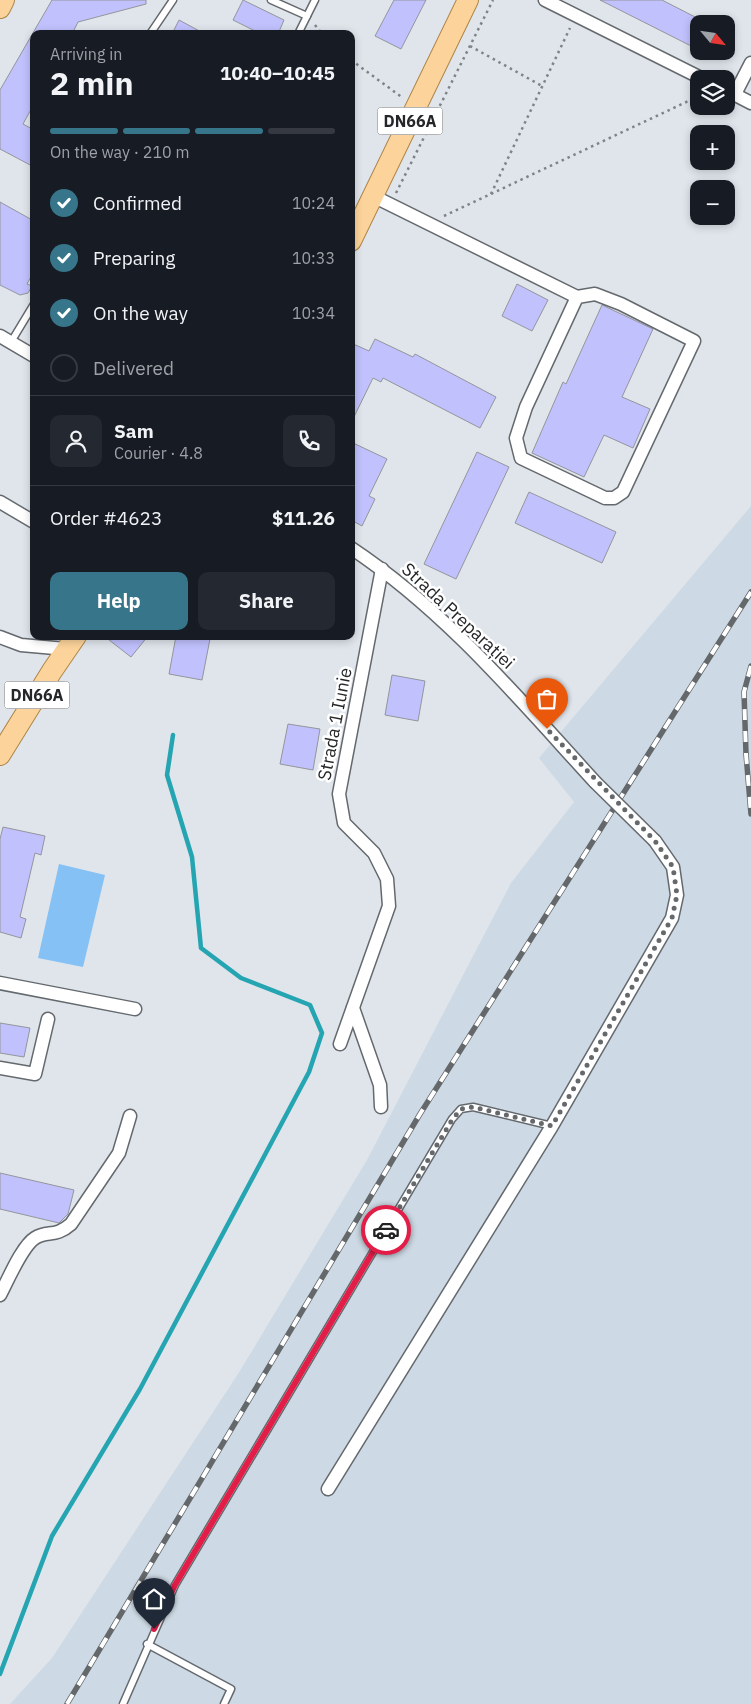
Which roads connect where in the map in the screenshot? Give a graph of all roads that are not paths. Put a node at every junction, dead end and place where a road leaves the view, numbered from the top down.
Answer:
1 (4, 0) edge
2 (173, 0) edge
3 (271, 0) edge
4 (315, 0) edge
5 (468, 0) edge
6 (545, 0) edge
7 (0, 8) edge
8 (307, 16) junction
9 (153, 30) edge
10 (300, 30) edge
11 (751, 63) edge
12 (690, 73) edge
13 (735, 85) edge
14 (735, 95) edge
15 (751, 103) edge
16 (382, 200) junction
17 (355, 236) edge
18 (577, 296) junction
19 (30, 309) edge
20 (6, 339) edge
21 (30, 354) edge
22 (0, 502) edge
23 (30, 520) edge
24 (355, 551) edge
25 (382, 569) junction
26 (0, 637) edge
27 (71, 643) edge
28 (0, 755) edge
29 (0, 983) edge
30 (353, 1008) junction
31 (135, 1009) dead end
32 (48, 1019) dead end
33 (340, 1044) dead end
34 (0, 1068) edge
35 (381, 1107) dead end
36 (130, 1116) dead end
37 (552, 1126) junction
38 (0, 1294) edge
39 (328, 1489) dead end
40 (147, 1644) junction
41 (123, 1704) edge
42 (224, 1704) edge

1 - 7 main road
2 - 9 lane
3 - 8 lane
4 - 8 lane
5 - 16 main road, DN66A
6 - 12 street
8 - 10 lane
11 - 13 street
14 - 15 street
16 - 17 main road, DN66A
16 - 18 street
18 - 18 street
19 - 20 lane
20 - 21 street
22 - 23 street
24 - 25 street, Strada Preparației
25 - 30 street, Strada 1 Iunie
25 - 37 street, Strada Preparației, bridge
26 - 27 street
27 - 28 main road, DN66A
29 - 31 street
30 - 33 street, Strada 1 Iunie
30 - 35 street
32 - 34 street
36 - 38 street
37 - 39 street, Strada Preparației
37 - 40 lane
40 - 41 lane
40 - 42 lane

